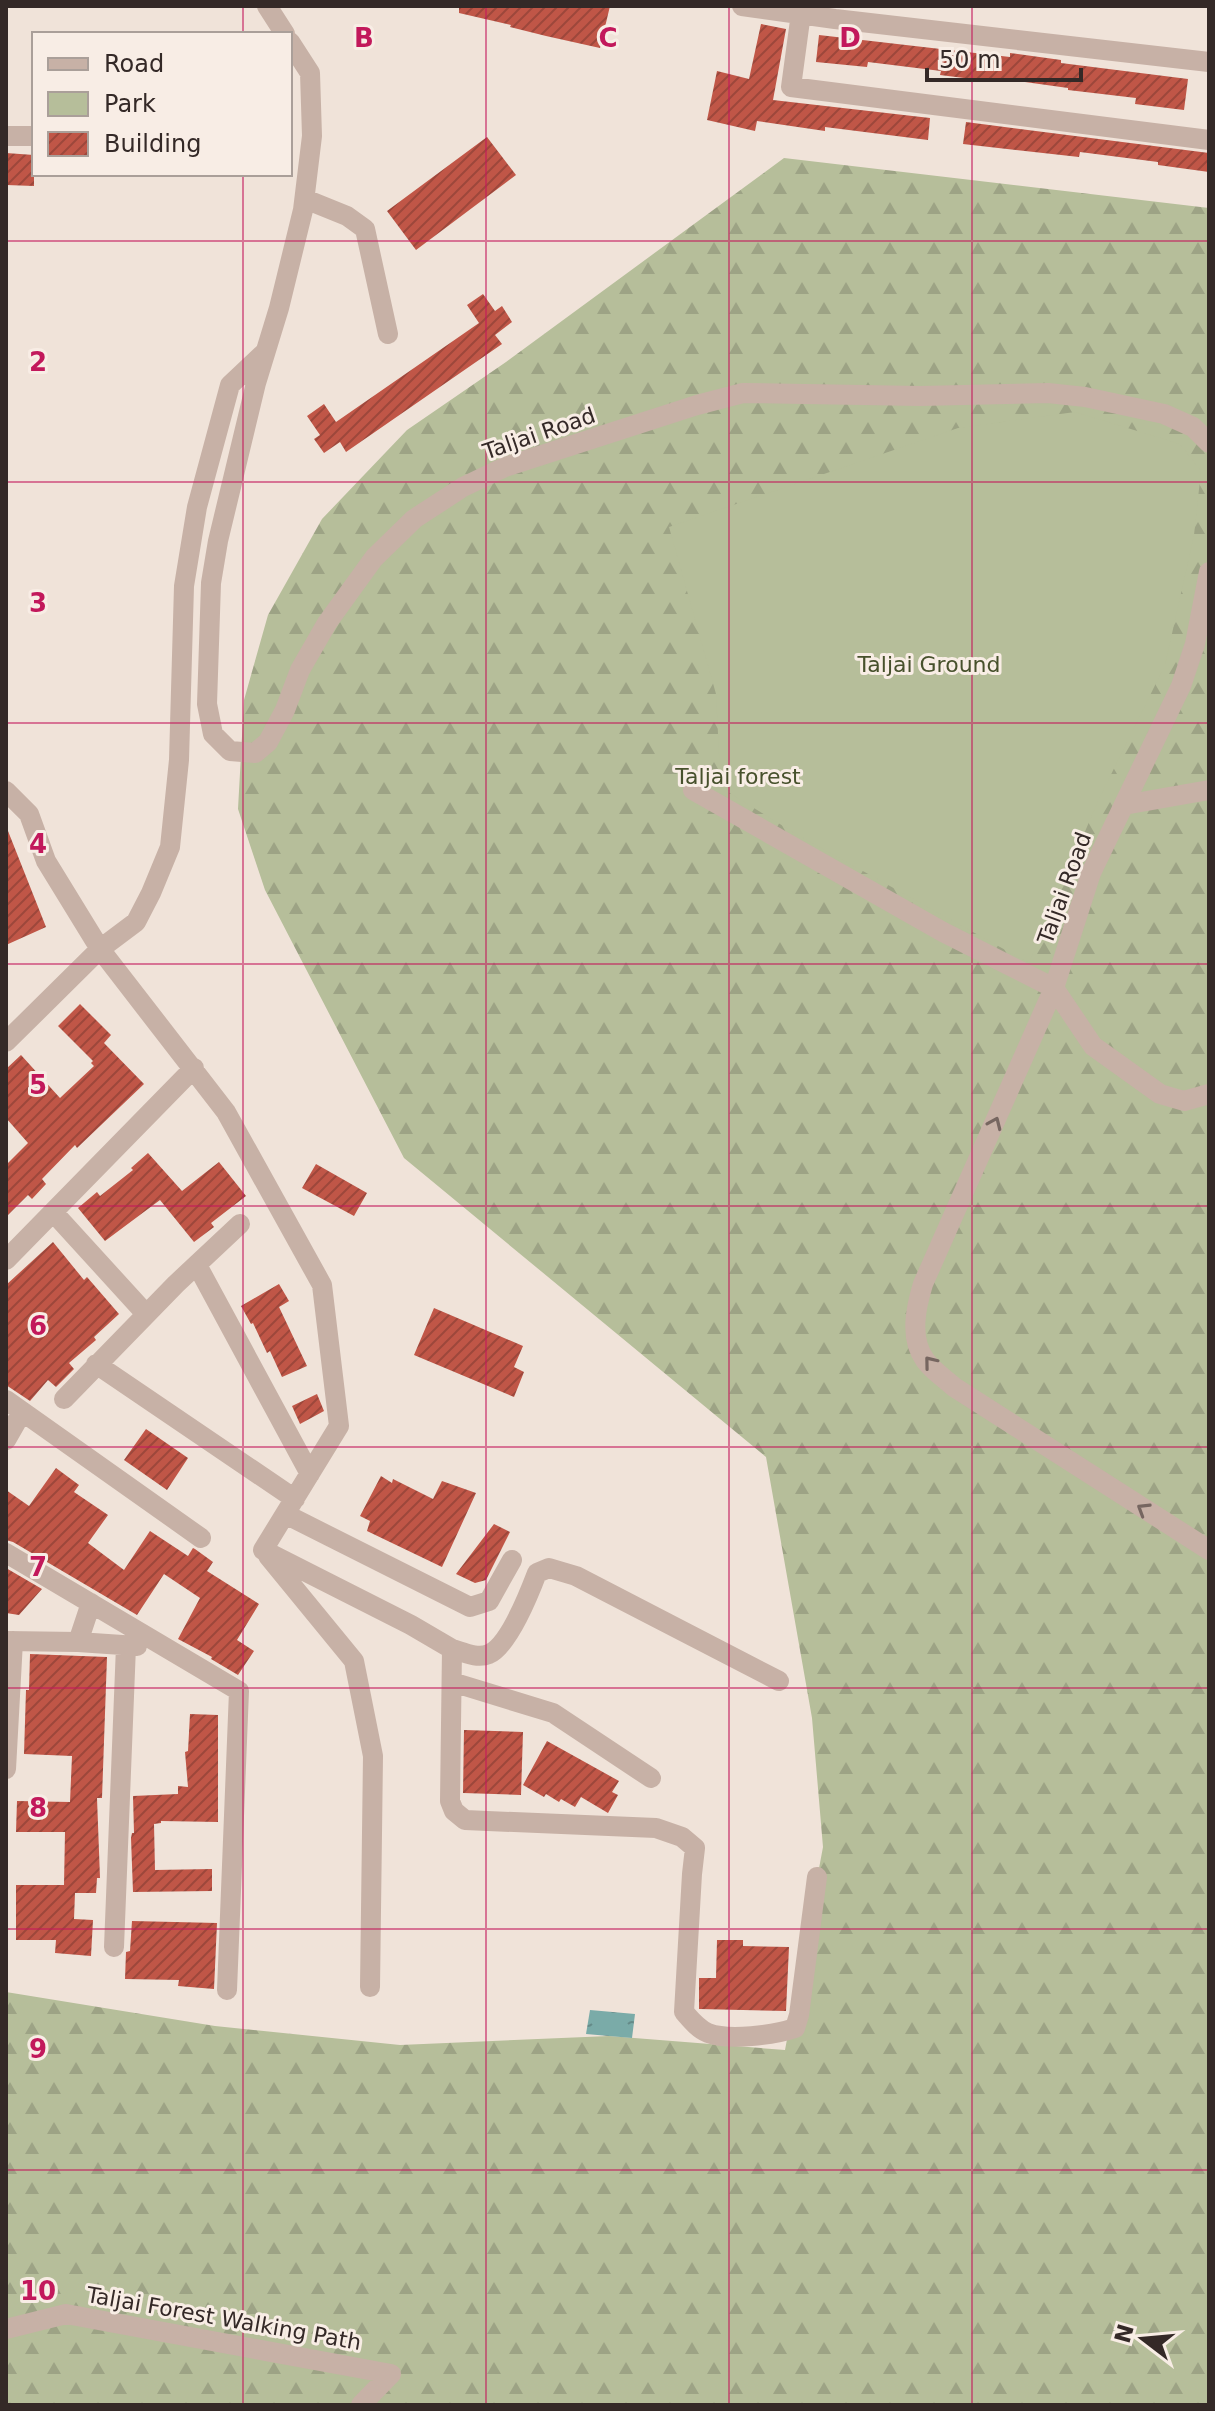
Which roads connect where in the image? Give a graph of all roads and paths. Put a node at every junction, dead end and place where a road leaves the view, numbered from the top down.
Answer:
1 (267, 6) edge
2 (745, 6) edge
3 (801, 13) junction
4 (284, 32) edge
5 (292, 45) edge
6 (1209, 62) edge
7 (6, 136) edge
8 (32, 136) edge
9 (292, 136) edge
10 (312, 136) junction
11 (1209, 140) edge
12 (305, 199) junction
13 (388, 334) dead end
14 (267, 350) junction
15 (1209, 443) edge
16 (1209, 572) edge
17 (693, 790) dead end
18 (1209, 790) edge
19 (6, 791) edge
20 (1124, 805) junction
21 (100, 949) junction
22 (1054, 988) junction
23 (6, 1042) edge
24 (194, 1068) junction
25 (1209, 1094) edge
26 (53, 1212) junction
27 (240, 1224) dead end
28 (6, 1260) edge
29 (197, 1265) junction
30 (146, 1314) junction
31 (96, 1364) junction
32 (64, 1399) dead end
33 (14, 1406) edge
34 (6, 1440) edge
35 (310, 1474) junction
36 (290, 1507) junction
37 (201, 1538) dead end
38 (263, 1550) junction
39 (1209, 1550) edge
40 (6, 1553) edge
41 (512, 1560) dead end
42 (91, 1603) junction
43 (9, 1641) edge
44 (78, 1642) junction
45 (126, 1646) junction
46 (165, 1647) junction
47 (452, 1649) junction
48 (779, 1681) dead end
49 (452, 1682) junction
50 (6, 1769) edge
51 (651, 1778) dead end
52 (817, 1877) dead end
53 (114, 1947) dead end
54 (370, 1987) dead end
55 (227, 1990) dead end
56 (6, 2329) edge
57 (361, 2405) edge

1 - 4 street
2 - 3 street
3 - 6 street
3 - 11 street
5 - 10 street, Taljai Road
7 - 8 street
9 - 10 street
10 - 12 street, Taljai Road
12 - 13 street
12 - 14 street, Taljai Road
14 - 15 street, Taljai Road
14 - 21 street
16 - 20 street, Taljai Road
17 - 22 street
18 - 20 street
19 - 21 street
20 - 22 street, Taljai Road
21 - 23 street
21 - 24 street
22 - 25 street
39 -> 22 street, Taljai Road
24 - 26 street
24 - 35 street
26 - 28 street
26 - 30 street
27 - 29 street
29 - 30 street
29 - 35 street
30 - 31 street
31 - 32 street
31 - 36 street
33 - 34 street
33 - 37 street
35 - 36 street
36 - 38 street
36 - 41 street
38 - 47 street
38 - 54 street
40 - 42 street
42 - 44 street
42 - 46 street
43 - 44 street
43 - 50 street
44 - 45 street
45 - 46 street
45 - 53 street
46 - 55 street
47 - 48 street
47 - 49 street
49 - 51 street
49 - 52 street
56 - 57 street, Taljai Forest Walking Path

